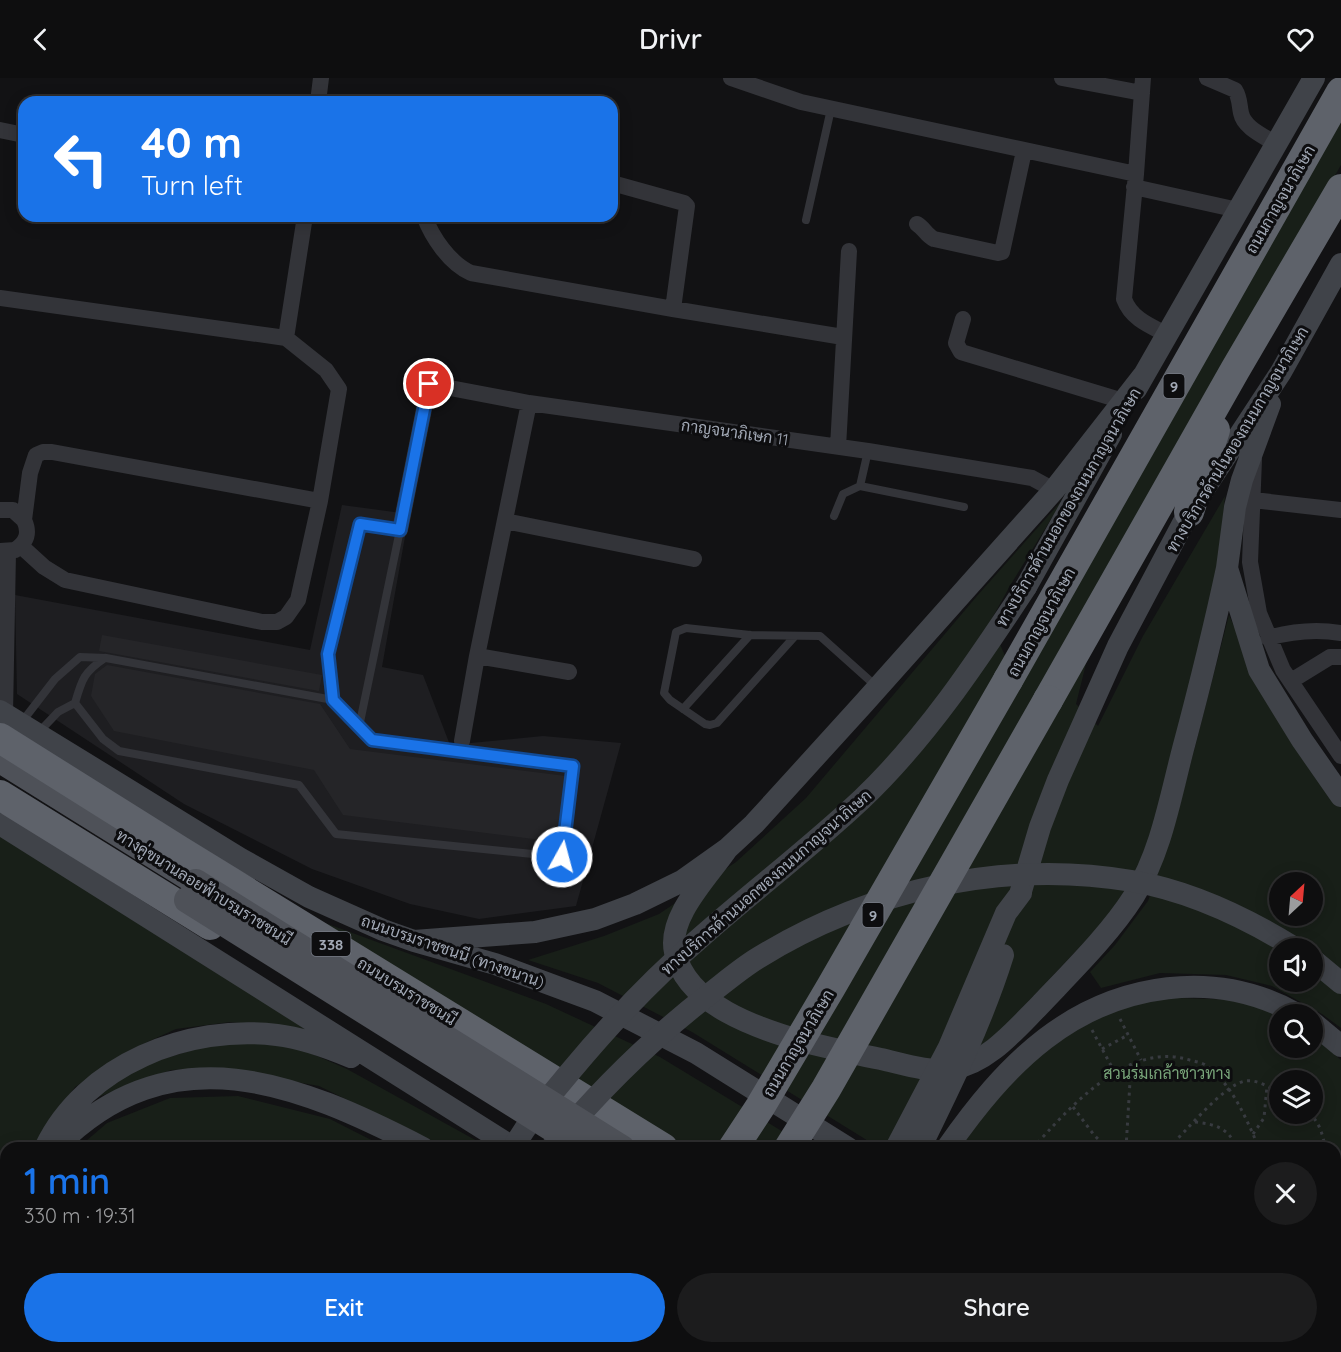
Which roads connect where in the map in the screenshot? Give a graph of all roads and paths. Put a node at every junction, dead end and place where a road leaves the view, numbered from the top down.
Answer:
1 (321, 78) edge
2 (731, 78) edge
3 (1062, 78) edge
4 (1207, 78) edge
5 (1314, 78) edge
6 (1142, 86) edge
7 (1341, 92) edge
8 (319, 96) edge
9 (831, 109) junction
10 (0, 130) edge
11 (18, 134) edge
12 (1276, 144) junction
13 (1024, 151) junction
14 (1135, 181) junction
15 (618, 185) edge
16 (1341, 189) edge
17 (1238, 210) junction
18 (806, 220) dead end
19 (304, 222) edge
20 (426, 222) edge
21 (917, 224) dead end
22 (849, 251) dead end
23 (1341, 264) edge
24 (0, 298) edge
25 (673, 309) junction
26 (963, 319) dead end
27 (1166, 334) junction
28 (286, 338) junction
29 (843, 338) junction
30 (1235, 370) junction
31 (1281, 372) junction
32 (1143, 376) junction
33 (1123, 401) junction
34 (530, 403) junction
35 (838, 447) junction
36 (1254, 449) junction
37 (868, 451) junction
38 (860, 486) junction
39 (1054, 490) junction
40 (1253, 500) junction
41 (320, 501) junction
42 (964, 507) dead end
43 (0, 510) edge
44 (1341, 510) edge
45 (1189, 512) junction
46 (834, 516) dead end
47 (24, 520) junction
48 (505, 521) junction
49 (400, 530) junction
50 (10, 550) edge
51 (694, 559) dead end
52 (1227, 568) junction
53 (1341, 633) edge
54 (750, 635) junction
55 (795, 636) junction
56 (1268, 638) junction
57 (477, 656) junction
58 (1341, 657) edge
59 (106, 658) junction
60 (569, 672) dead end
61 (1291, 681) junction
62 (878, 688) junction
63 (333, 700) junction
64 (75, 703) junction
65 (683, 709) junction
66 (12, 724) edge
67 (359, 727) junction
68 (462, 741) dead end
69 (1341, 756) edge
70 (0, 760) edge
71 (0, 783) edge
72 (0, 795) edge
73 (1341, 796) edge
74 (0, 824) edge
75 (728, 849) junction
76 (1021, 893) junction
77 (1278, 938) edge
78 (414, 941) junction
79 (1323, 969) edge
80 (1341, 983) edge
81 (1279, 1004) edge
82 (1323, 1031) edge
83 (1128, 1035) dead end
84 (1341, 1046) edge
85 (1102, 1049) dead end
86 (1131, 1065) junction
87 (411, 1082) junction
88 (1267, 1086) joint
89 (1229, 1088) junction
90 (1073, 1107) junction
91 (1195, 1122) junction
92 (1318, 1124) edge
93 (1253, 1134) junction
94 (49, 1142) edge
95 (61, 1142) edge
96 (412, 1142) edge
97 (517, 1142) edge
98 (556, 1142) edge
99 (556, 1142) edge
100 (573, 1142) edge
101 (612, 1142) edge
102 (653, 1142) edge
103 (737, 1142) edge
104 (793, 1142) edge
105 (838, 1142) edge
106 (899, 1142) edge
107 (923, 1142) edge
108 (951, 1142) edge
109 (1039, 1142) edge
110 (1101, 1142) edge
111 (1126, 1142) edge
112 (1174, 1142) edge
113 (1233, 1142) edge
114 (1256, 1142) edge
115 (1324, 1142) edge

1 - 8 street
2 - 9 street
3 - 6 street
4 - 12 street
5 - 12 main road, ทางบริการด้านนอกของถนนกาญจนาภิเษก
6 - 14 street
7 - 103 highway, ถนนกาญจนาภิเษก / 9, bridge
9 - 13 street
9 - 18 lane
10 - 11 street
12 - 17 main road, ทางบริการด้านนอกของถนนกาญจนาภิเษก
13 - 14 street
13 - 21 street
14 - 17 street
14 - 27 street
15 - 25 street
16 - 30 highway
17 - 27 main road, ทางบริการด้านนอกของถนนกาญจนาภิเษก
19 - 28 street
20 - 25 street
22 - 29 street
23 - 31 main road, ทางบริการด้านในของถนนกาญจนาภิเษก
24 - 28 street
25 - 29 street
26 - 33 street
27 - 32 main road, ทางบริการด้านนอกของถนนกาญจนาภิเษก
28 - 41 street
29 - 35 street
30 - 45 highway
30 - 104 highway, bridge
31 - 36 main road
31 - 45 main road, ทางบริการด้านในของถนนกาญจนาภิเษก
32 - 33 main road
32 - 97 main road, ทางบริการด้านนอกของถนนกาญจนาภิเษก, bridge
33 - 39 main road
34 - 35 street, กาญจนาภิเษก 11
34 - 48 street
34 - 49 street, กาญจนาภิเษก 11
35 - 37 street, กาญจนาภิเษก 11
36 - 40 street
36 - 52 main road
37 - 38 lane
37 - 39 street, กาญจนาภิเษก 11
38 - 42 lane
38 - 46 lane
39 - 62 main road
40 - 44 street
40 - 56 street
41 - 47 street
41 - 50 street
43 - 47 street
45 - 76 main road, ทางบริการด้านในของถนนกาญจนาภิเษก
47 - 50 street
48 - 51 street
48 - 57 street
49 - 63 lane
49 - 67 lane
50 - 66 street
52 - 73 main road
52 - 75 main road
53 - 56 street
54 - 55 lane
54 - 65 lane
54 - 65 lane
55 - 62 lane
55 - 65 lane
56 - 61 street
57 - 60 street
57 - 68 street
58 - 61 street
59 - 63 lane
59 - 64 lane
59 - 66 lane
61 - 69 street
62 - 75 main road
63 - 67 lane
64 - 66 lane
64 - 67 lane
66 - 78 main road, ถนนบรมราชชนนี (ทางขนาน) / 338
66 - 102 highway, ถนนบรมราชชนนี / 338
70 - 101 main road, ทางคู่ขนานลอยฟ้าบรมราชชนนี / 338, bridge
71 - 100 main road, ทางคู่ขนานลอยฟ้าบรมราชชนนี / 338, bridge
72 - 98 highway
74 - 87 main road
75 - 78 main road
76 - 106 main road, bridge
76 - 107 main road, ทางบริการด้านในของถนนกาญจนาภิเษก, bridge
77 - 99 main road, bridge
78 - 105 main road, ถนนบรมราชชนนี (ทางขนาน) / 338
79 - 80 main road
81 - 108 main road, bridge
82 - 84 main road
83 - 85 path
86 - 89 path
86 - 90 path
86 - 111 path
87 - 94 main road
87 - 97 main road
88 - 89 path
88 - 93 path
89 - 91 path
89 - 93 path
90 - 109 path
90 - 110 path
91 - 112 path
91 - 113 path
92 - 115 path
93 - 114 path
95 - 96 main road

